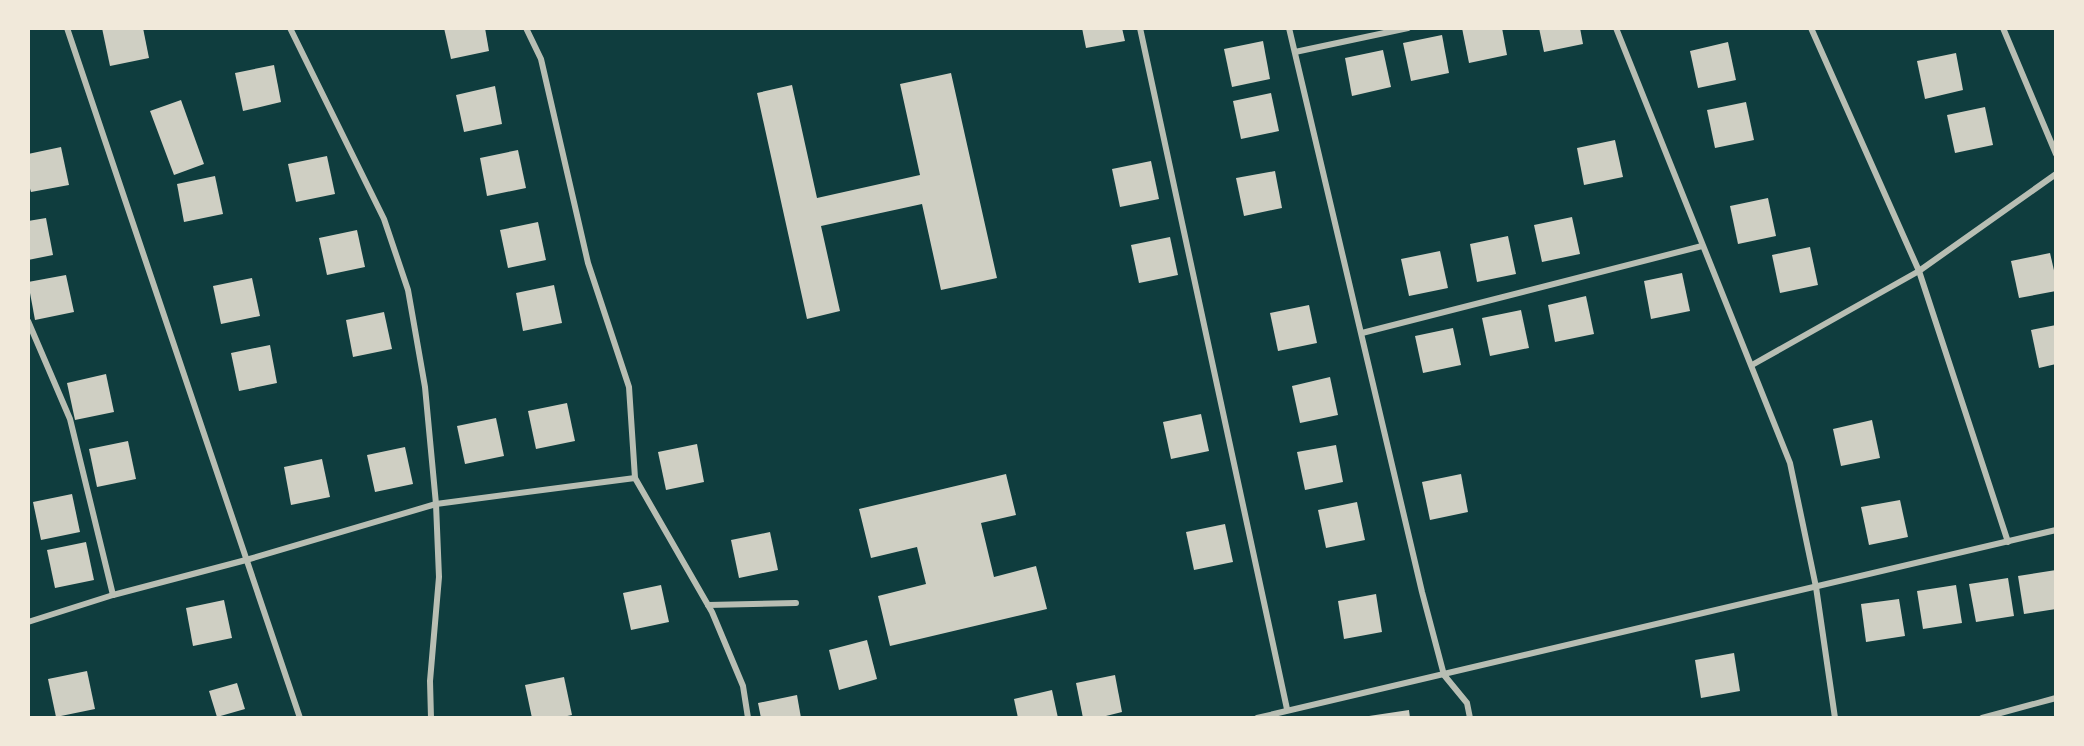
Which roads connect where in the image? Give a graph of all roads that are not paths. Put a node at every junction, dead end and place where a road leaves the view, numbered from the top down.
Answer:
1 (67, 28) edge
2 (290, 28) edge
3 (526, 28) edge
4 (1140, 28) edge
5 (1289, 28) edge
6 (1408, 28) edge
7 (1616, 28) edge
8 (1811, 28) edge
9 (2003, 28) edge
10 (1294, 52) junction
11 (2055, 154) edge
12 (2055, 174) edge
13 (1702, 246) junction
14 (1918, 271) junction
15 (28, 321) edge
16 (1362, 333) junction
17 (1752, 365) junction
18 (635, 478) junction
19 (436, 504) junction
20 (2055, 530) edge
21 (2008, 542) junction
22 (246, 560) junction
23 (1816, 587) junction
24 (112, 595) junction
25 (796, 603) dead end
26 (708, 605) junction
27 (28, 622) edge
28 (1444, 675) junction
29 (2055, 698) edge
30 (1287, 709) junction
31 (300, 717) edge
32 (431, 717) edge
33 (748, 717) edge
34 (1257, 717) edge
35 (1470, 717) edge
36 (1835, 717) edge
37 (1985, 717) edge

1 - 22 street
2 - 19 street
3 - 18 street
4 - 30 street
5 - 10 street
6 - 10 street
7 - 13 street
8 - 14 street
9 - 11 street
10 - 16 street
12 - 14 street
13 - 16 street
13 - 17 street
14 - 17 street
14 - 21 street
15 - 24 street
16 - 28 street
17 - 23 street
18 - 19 street
18 - 26 street
19 - 22 street
19 - 32 street
20 - 21 street
21 - 23 street
22 - 24 street
22 - 31 street
23 - 28 street
23 - 36 street
24 - 27 street
25 - 26 street
26 - 33 street
28 - 30 street
28 - 35 street
29 - 37 street
30 - 34 street

